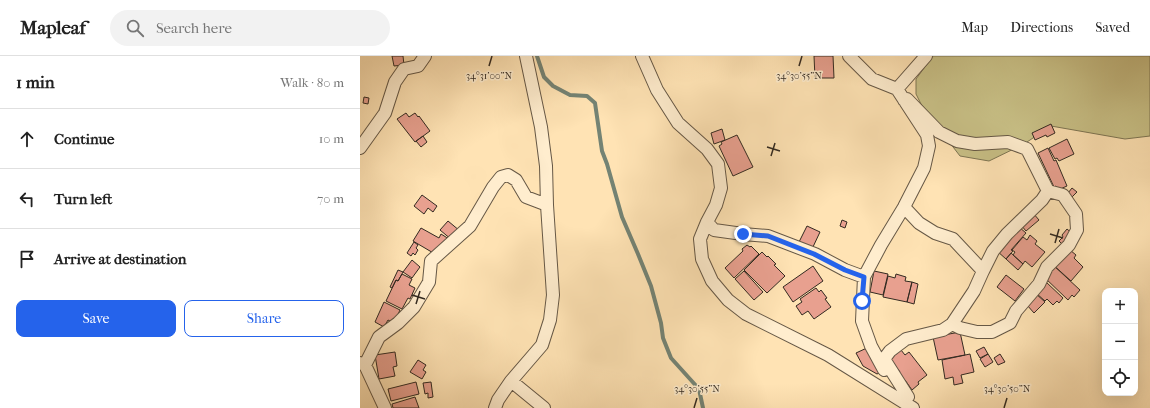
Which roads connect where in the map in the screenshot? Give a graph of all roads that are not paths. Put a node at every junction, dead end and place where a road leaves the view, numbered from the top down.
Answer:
1 (425, 56) edge
2 (526, 56) edge
3 (642, 56) edge
4 (849, 56) edge
5 (926, 56) edge
6 (897, 89) junction
7 (904, 100) junction
8 (360, 148) edge
9 (1048, 191) junction
10 (547, 205) junction
11 (904, 207) junction
12 (707, 222) junction
13 (983, 271) junction
14 (864, 277) junction
15 (952, 324) junction
16 (362, 364) edge
17 (511, 381) junction
18 (909, 403) edge
19 (385, 408) edge
20 (495, 408) edge
21 (544, 408) edge

1 - 8 street
2 - 10 street
3 - 12 street
4 - 6 street
5 - 6 street
6 - 7 street
7 - 9 street
7 - 11 street
9 - 13 street
9 - 15 street
10 - 16 street
10 - 17 street
11 - 13 street
11 - 14 street
12 - 14 street
12 - 18 street
13 - 15 street
14 - 18 street
15 - 18 street
16 - 19 street
17 - 20 street
17 - 21 street

